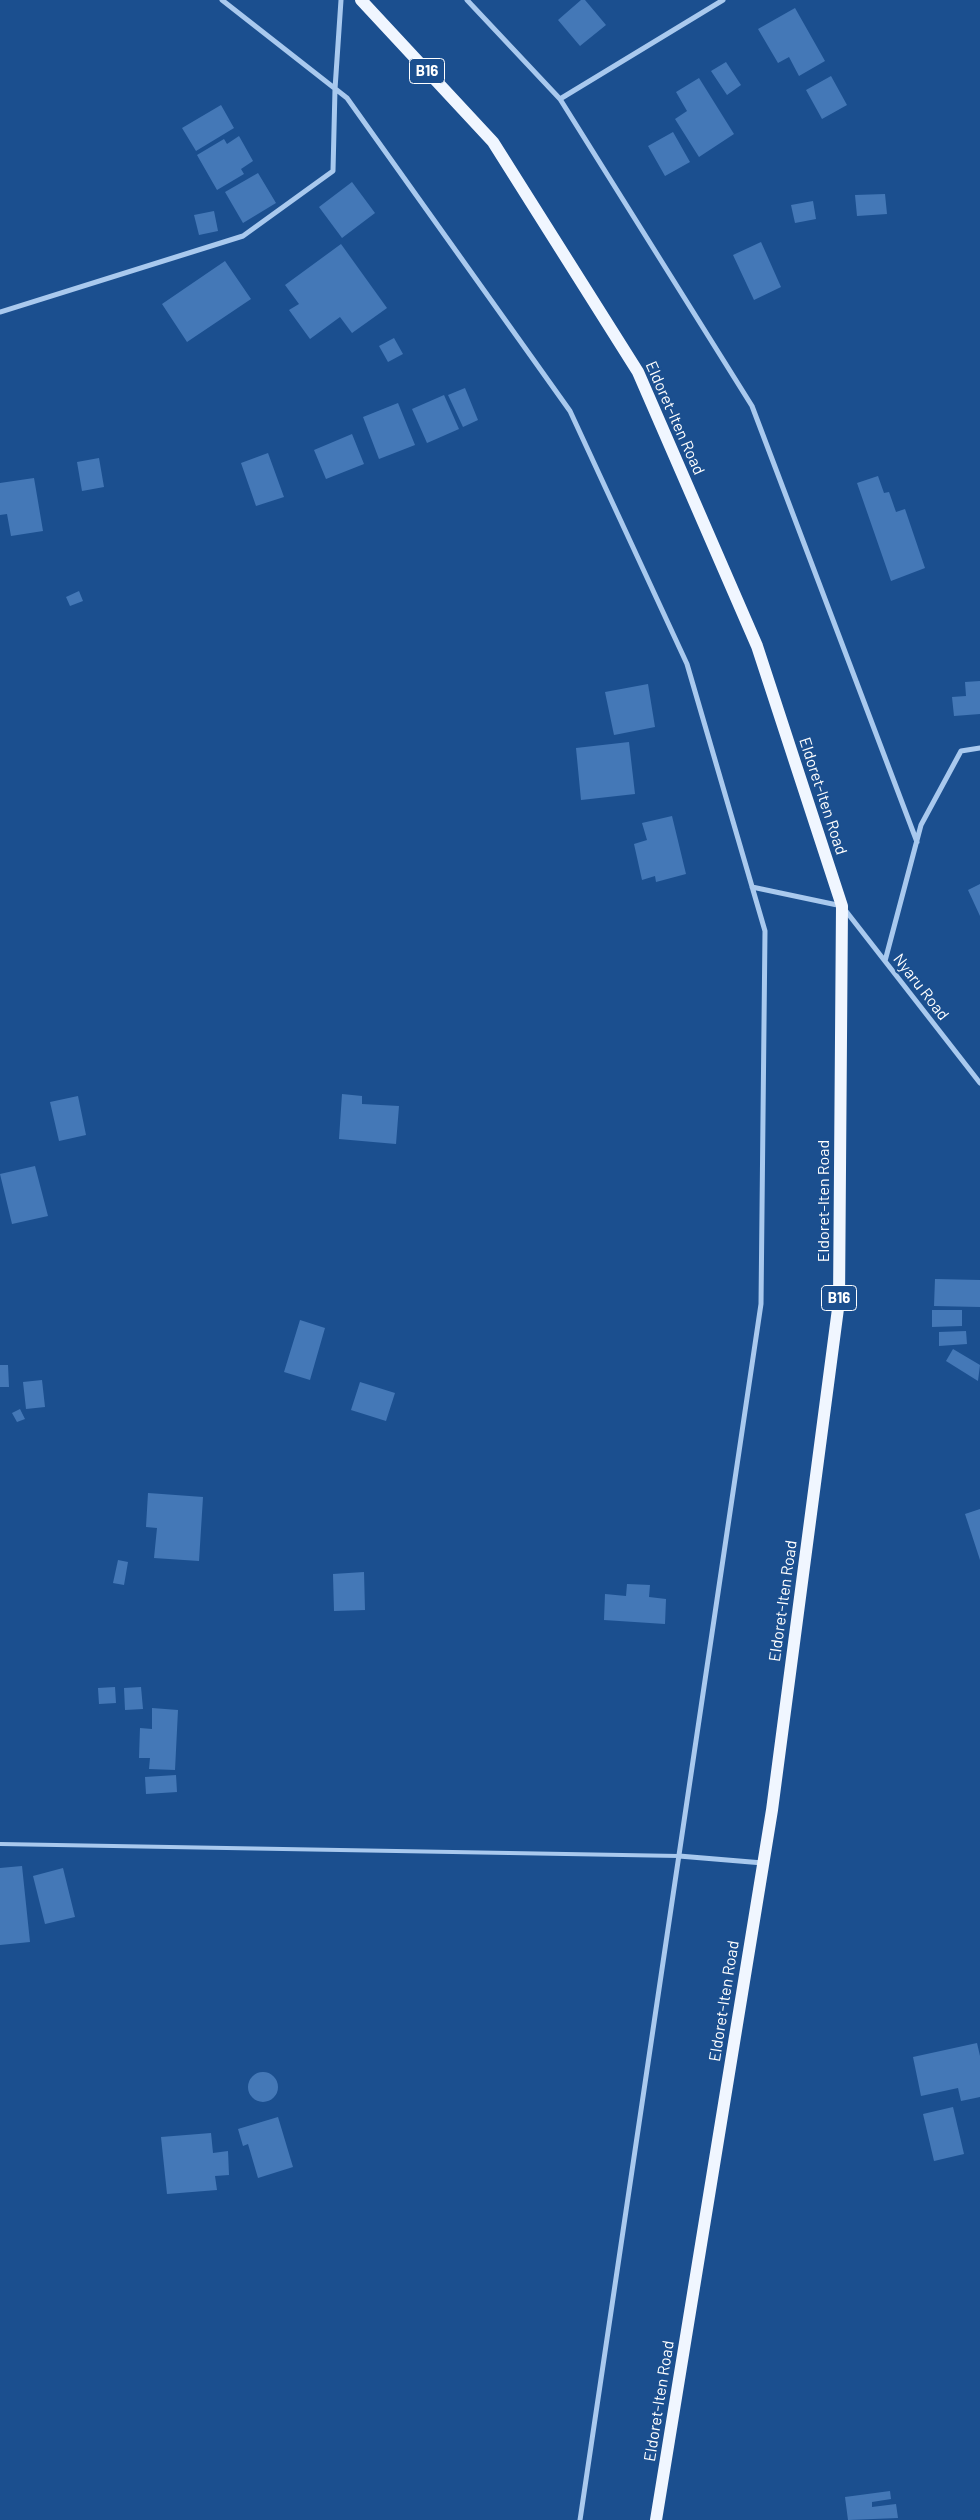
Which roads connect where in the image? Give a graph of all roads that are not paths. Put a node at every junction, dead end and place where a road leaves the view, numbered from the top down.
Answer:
1 (222, 0) edge
2 (341, 0) edge
3 (361, 0) edge
4 (467, 0) edge
5 (723, 0) edge
6 (335, 88) junction
7 (560, 99) junction
8 (0, 312) edge
9 (980, 748) edge
10 (917, 842) junction
11 (752, 887) junction
12 (842, 906) junction
13 (885, 961) junction
14 (980, 1083) edge
15 (0, 1844) edge
16 (679, 1856) junction
17 (763, 1863) junction
18 (580, 2520) edge
19 (656, 2520) edge

1 - 6 street
2 - 6 street
3 - 12 main road, Eldoret-Iten Road / B16
4 - 7 street
5 - 7 street
6 - 8 street
6 - 11 street
7 - 10 street
9 - 10 street
10 - 13 street
11 - 12 street
11 - 16 street
12 - 13 street, Nyaru Road
12 - 17 main road, Eldoret-Iten Road / B16
13 - 14 street, Nyaru Road
15 - 16 lane
16 - 17 street
16 - 18 street
17 - 19 main road, Eldoret-Iten Road / B16

